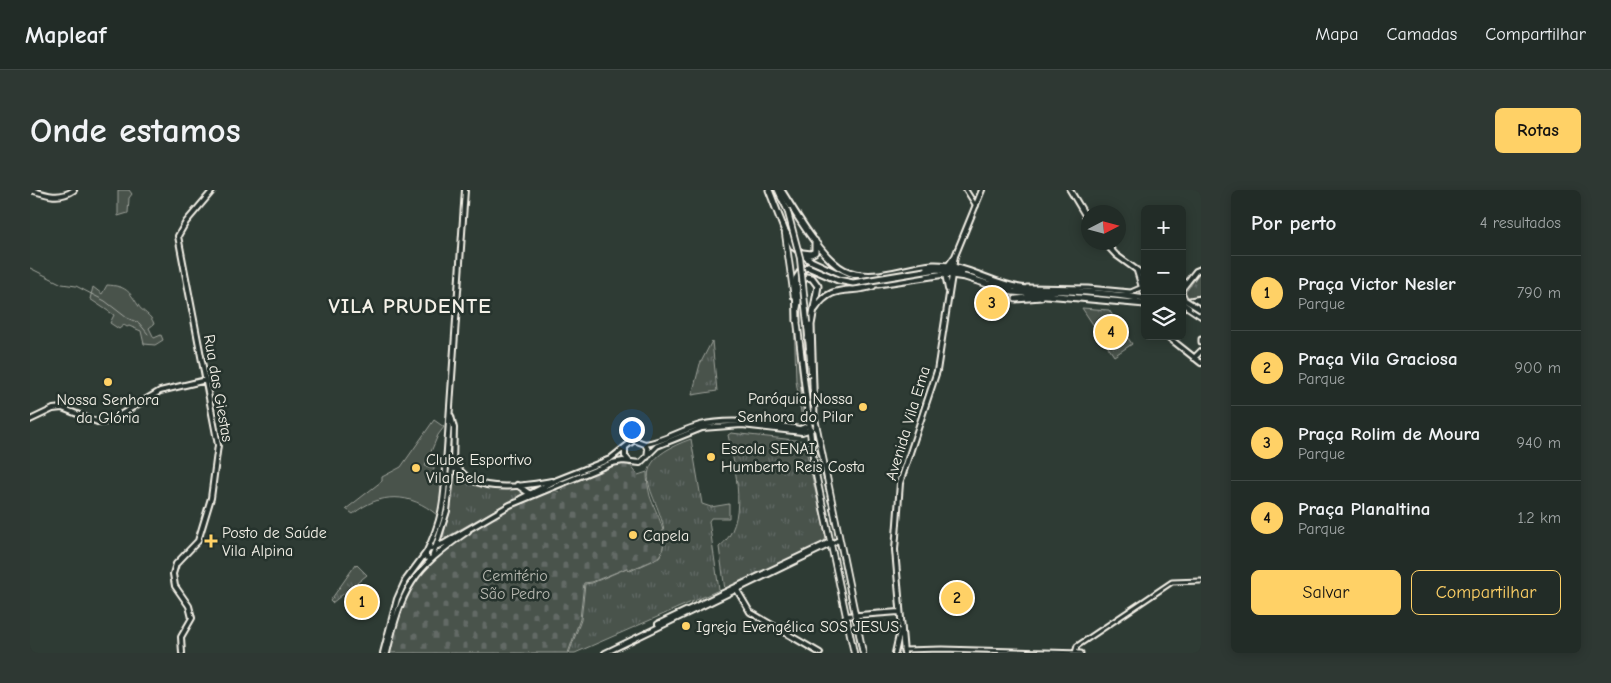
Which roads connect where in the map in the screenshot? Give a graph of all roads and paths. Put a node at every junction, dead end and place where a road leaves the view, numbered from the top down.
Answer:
1 (31, 190) edge
2 (74, 190) edge
3 (213, 190) edge
4 (465, 190) edge
5 (769, 190) edge
6 (777, 190) edge
7 (781, 190) edge
8 (966, 190) edge
9 (982, 190) edge
10 (1070, 190) edge
11 (976, 206) junction
12 (1081, 208) edge
13 (784, 228) junction
14 (815, 241) junction
15 (1111, 250) edge
16 (800, 252) junction
17 (955, 256) junction
18 (1201, 268) edge
19 (946, 270) junction
20 (954, 271) junction
21 (1137, 271) junction
22 (1141, 274) edge
23 (1141, 282) edge
24 (878, 284) junction
25 (1186, 284) edge
26 (1020, 288) junction
27 (1141, 288) edge
28 (948, 290) junction
29 (1047, 296) junction
30 (1141, 297) edge
31 (1201, 299) edge
32 (1016, 300) dead end
33 (1186, 302) edge
34 (1186, 303) edge
35 (1141, 304) edge
36 (1201, 304) edge
37 (1186, 305) edge
38 (1186, 306) edge
39 (797, 308) junction
40 (1201, 310) edge
41 (813, 312) junction
42 (1201, 316) edge
43 (797, 321) junction
44 (1172, 340) edge
45 (1201, 351) edge
46 (1194, 358) junction
47 (1201, 363) edge
48 (206, 380) junction
49 (451, 416) junction
50 (814, 417) junction
51 (30, 420) edge
52 (807, 426) junction
53 (815, 428) junction
54 (808, 432) junction
55 (644, 444) junction
56 (625, 448) junction
57 (453, 454) junction
58 (647, 457) junction
59 (630, 462) junction
60 (446, 465) junction
61 (452, 466) junction
62 (461, 471) junction
63 (557, 480) junction
64 (530, 484) junction
65 (517, 486) junction
66 (525, 490) junction
67 (548, 490) junction
68 (529, 494) junction
69 (535, 495) junction
70 (524, 496) junction
71 (514, 503) junction
72 (475, 524) junction
73 (440, 537) junction
74 (839, 540) junction
75 (448, 541) junction
76 (830, 544) junction
77 (436, 546) junction
78 (428, 550) junction
79 (431, 559) junction
80 (1201, 581) edge
81 (736, 589) junction
82 (899, 612) junction
83 (855, 614) junction
84 (846, 616) junction
85 (900, 629) junction
86 (637, 636) junction
87 (904, 652) edge
88 (182, 653) edge
89 (383, 653) edge
90 (387, 653) edge
91 (600, 653) edge
92 (605, 653) edge
93 (820, 653) edge
94 (855, 653) edge
95 (863, 653) edge
96 (895, 653) edge
97 (1075, 653) edge
98 (1081, 653) edge

1 - 2 main road
3 - 48 main road, Rua das Giestas
4 - 49 main road
5 - 13 highway
6 - 50 main road, bridge
7 - 14 highway
8 - 11 street
9 - 11 main road, Avenida Vila Ema
10 - 12 main road
11 - 17 main road, Avenida Vila Ema
13 - 16 highway
13 - 43 main road
14 - 16 highway
14 - 19 highway
15 - 21 main road
16 - 24 highway
17 - 19 main road, Avenida Vila Ema
17 - 20 main road, Avenida Vila Ema
18 - 25 main road
19 - 20 highway
19 - 24 highway
19 - 28 main road, Avenida Vila Ema
19 - 39 highway, bridge
20 - 26 highway
20 - 28 main road, Avenida Vila Ema
20 - 29 highway
21 - 22 main road
21 - 23 main road
24 - 41 highway
26 - 27 street
26 - 30 highway
28 - 82 main road, Avenida Vila Ema
29 - 32 highway
29 - 35 highway
31 - 33 highway
34 - 40 main road, bridge
36 - 38 highway
37 - 42 main road, bridge
39 - 41 highway
39 - 43 highway
41 - 50 highway
43 - 52 main road
44 - 46 main road
45 - 46 main road
46 - 47 main road
48 - 51 main road
48 - 88 main road, Rua das Giestas
49 - 57 main road
49 - 60 main road
50 - 53 main road
52 - 54 main road
52 - 55 main road
53 - 54 main road
53 - 74 main road
54 - 58 main road
54 - 76 main road
55 - 56 main road
55 - 58 main road
56 - 59 main road
56 - 63 main road
57 - 61 main road
57 - 62 main road
58 - 59 main road
59 - 67 main road
60 - 61 main road
60 - 78 main road
61 - 62 main road
61 - 73 main road
62 - 65 main road
63 - 64 main road
63 - 67 main road
63 - 68 main road
64 - 65 main road
64 - 66 main road
65 - 66 main road
66 - 68 main road
66 - 70 main road
67 - 69 main road
68 - 69 main road
68 - 70 main road
69 - 71 main road
70 - 71 main road
71 - 72 main road
72 - 75 main road
72 - 79 main road
73 - 75 main road
73 - 77 main road
74 - 76 main road
74 - 83 main road
75 - 77 main road
76 - 81 main road
76 - 84 main road
77 - 78 main road
77 - 79 main road
78 - 79 main road
78 - 89 main road
79 - 90 main road
80 - 97 street
81 - 86 main road
81 - 93 main road
82 - 83 main road
82 - 85 main road, Avenida Vila Ema
83 - 84 main road
83 - 95 main road
84 - 94 main road
85 - 87 main road, Avenida Vila Ema
85 - 96 main road
86 - 91 main road
86 - 92 main road
87 - 96 main road
87 - 97 street
97 - 98 street

